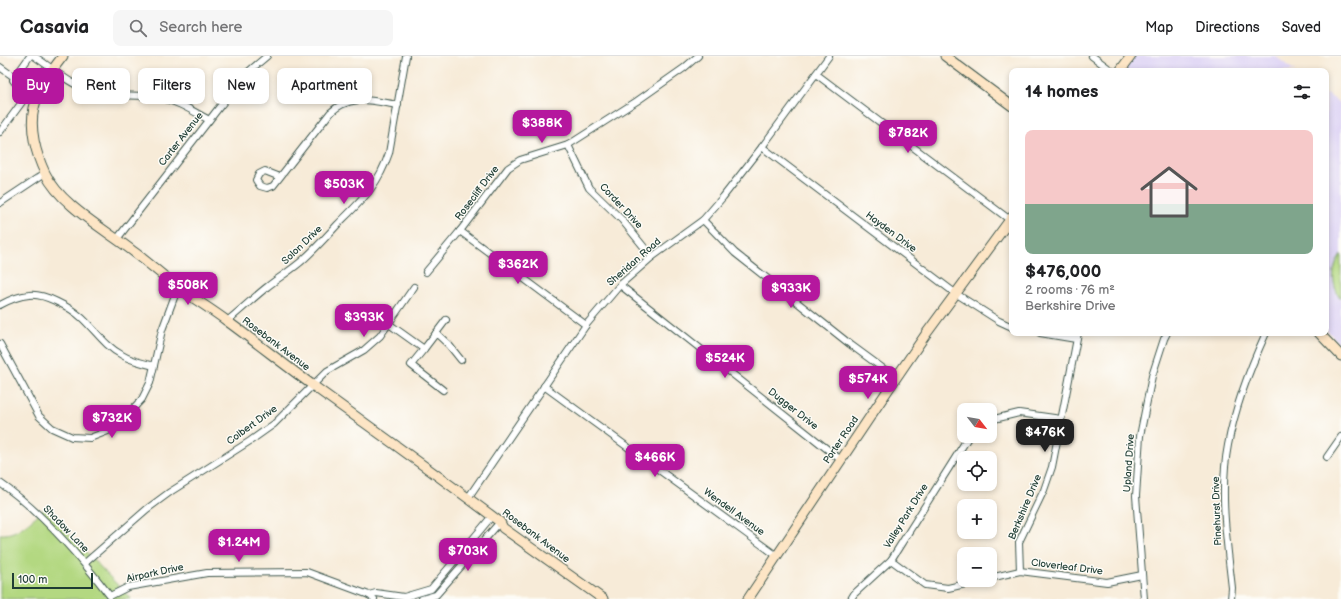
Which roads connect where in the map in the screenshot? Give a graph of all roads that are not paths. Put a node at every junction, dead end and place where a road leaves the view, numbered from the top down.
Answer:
1 (30, 56) edge
2 (34, 56) edge
3 (63, 56) edge
4 (267, 56) edge
5 (406, 56) edge
6 (698, 56) edge
7 (829, 56) edge
8 (945, 56) edge
9 (1092, 56) edge
10 (1131, 56) edge
11 (0, 67) edge
12 (21, 68) edge
13 (52, 68) edge
14 (54, 68) edge
15 (1108, 68) edge
16 (1122, 68) edge
17 (816, 74) junction
18 (12, 76) edge
19 (64, 77) edge
20 (21, 104) edge
21 (36, 104) edge
22 (1009, 104) edge
23 (398, 105) junction
24 (209, 120) junction
25 (0, 132) edge
26 (568, 145) junction
27 (762, 147) junction
28 (45, 173) junction
29 (280, 177) dead end
30 (0, 203) edge
31 (1009, 218) edge
32 (703, 220) junction
33 (1009, 222) edge
34 (460, 232) junction
35 (117, 239) junction
36 (652, 257) junction
37 (426, 272) dead end
38 (620, 285) junction
39 (178, 287) junction
40 (414, 287) dead end
41 (956, 293) junction
42 (0, 305) edge
43 (446, 320) dead end
44 (227, 321) junction
45 (389, 324) junction
46 (586, 324) junction
47 (1009, 326) edge
48 (436, 333) junction
49 (1077, 336) edge
50 (1166, 336) edge
51 (1265, 336) edge
52 (1322, 336) edge
53 (0, 344) edge
54 (424, 349) junction
55 (1341, 356) edge
56 (461, 360) dead end
57 (154, 366) junction
58 (896, 378) junction
59 (313, 385) junction
60 (544, 386) junction
61 (443, 390) dead end
62 (997, 418) edge
63 (1061, 418) junction
64 (1341, 437) edge
65 (965, 443) edge
66 (1326, 457) dead end
67 (841, 460) junction
68 (0, 483) edge
69 (468, 498) junction
70 (492, 516) junction
71 (500, 522) junction
72 (777, 556) junction
73 (891, 560) junction
74 (85, 563) junction
75 (1020, 571) junction
76 (1142, 575) junction
77 (997, 576) edge
78 (957, 586) edge
79 (431, 588) junction
80 (110, 596) joint
81 (371, 597) edge
82 (437, 597) edge
83 (422, 599) edge
84 (603, 599) edge
85 (748, 599) edge
86 (851, 599) edge
87 (1144, 599) edge
88 (1231, 599) edge

1 - 12 street
2 - 13 street
3 - 14 street, Rosebank Avenue
4 - 24 street, Carter Avenue
5 - 23 street, Solon Drive
6 - 26 street, Rosecliff Drive
7 - 17 street, Sheridan Road
8 - 22 street
9 - 15 street
10 - 16 street
11 - 18 street
17 - 27 street, Sheridan Road
17 - 31 street
19 - 24 street
20 - 25 street
21 - 28 street, Rosebank Avenue
23 - 29 street
23 - 44 street, Solon Drive
24 - 35 street, Carter Avenue
26 - 34 street, Rosecliff Drive
26 - 36 street, Corder Drive
27 - 32 street, Sheridan Road
27 - 41 street, Hayden Drive
28 - 30 street
28 - 35 street, Rosebank Avenue
32 - 36 street, Sheridan Road
32 - 58 street
33 - 41 street, Porter Road
34 - 37 street, Rosecliff Drive
34 - 46 street
35 - 39 street, Rosebank Avenue
36 - 38 street, Sheridan Road
38 - 46 street, Sheridan Road
38 - 67 street, Dugger Drive
39 - 44 street, Rosebank Avenue
39 - 57 street
40 - 45 street, Colbert Drive
41 - 47 street, Hayden Drive
41 - 58 street, Porter Road
42 - 57 street
43 - 48 street
44 - 59 street, Rosebank Avenue
45 - 54 street
45 - 59 street, Colbert Drive
46 - 60 street, Sheridan Road
48 - 54 street
48 - 56 street
49 - 63 street, Berkshire Drive
50 - 76 street, Upland Drive
51 - 88 street, Pinehurst Drive
52 - 55 street
53 - 57 street
54 - 61 street
58 - 67 street, Porter Road
59 - 69 street, Rosebank Avenue
59 - 74 street, Colbert Drive
60 - 69 street, Sheridan Road
60 - 72 street, Wendell Avenue
62 - 63 street
63 - 75 street, Berkshire Drive
64 - 66 street
65 - 73 street, Valley Park Drive
67 - 72 street, Porter Road
68 - 74 street, Shadow Lane
69 - 70 street, Rosebank Avenue
70 - 71 street, Rosebank Avenue
70 - 79 street
71 - 82 street
71 - 84 street, Rosebank Avenue
72 - 85 street, Porter Road
73 - 78 street
73 - 86 street, Valley Park Drive
74 - 80 street, Shadow Lane
75 - 76 street, Cloverleaf Drive
75 - 77 street, Cloverleaf Drive
76 - 87 street, Upland Drive
79 - 81 street, Airpark Drive
79 - 82 street
80 - 81 street, Airpark Drive
82 - 83 street

